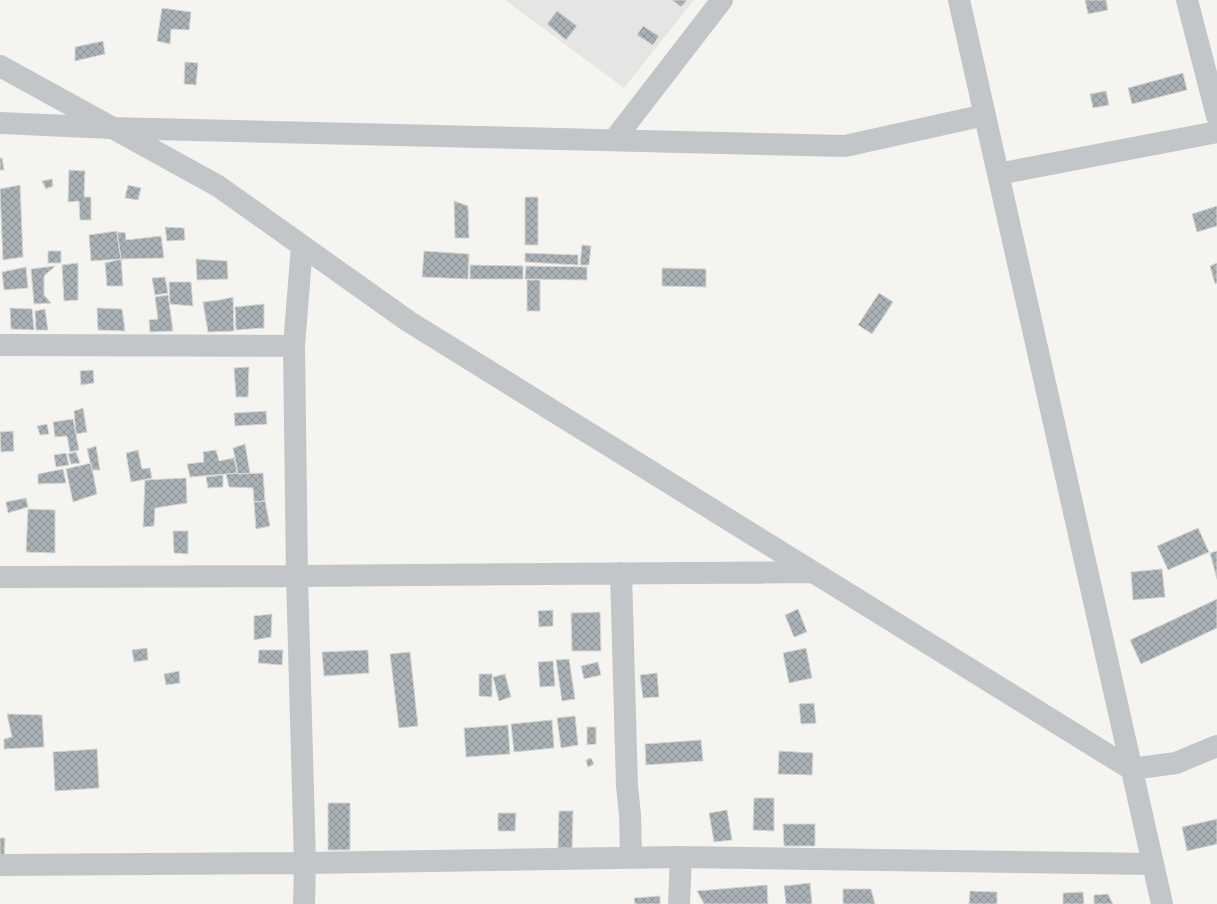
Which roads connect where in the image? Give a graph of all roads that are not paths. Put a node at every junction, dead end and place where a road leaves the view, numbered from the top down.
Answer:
1 (722, 0) edge
2 (959, 0) edge
3 (1187, 0) edge
4 (0, 66) edge
5 (985, 115) junction
6 (1217, 116) edge
7 (0, 123) edge
8 (112, 128) junction
9 (1217, 132) edge
10 (614, 140) junction
11 (998, 174) junction
12 (302, 246) junction
13 (0, 345) edge
14 (294, 346) junction
15 (813, 572) junction
16 (620, 573) junction
17 (297, 576) junction
18 (0, 577) edge
19 (1217, 746) edge
20 (1131, 769) junction
21 (631, 857) junction
22 (681, 857) junction
23 (304, 863) junction
24 (1152, 864) junction
25 (0, 865) edge
26 (304, 904) edge
27 (679, 904) edge
28 (1162, 904) edge

1 - 10 street
2 - 5 street
3 - 6 street
4 - 8 street
5 - 10 street
5 - 11 street
7 - 8 street
8 - 10 street
8 - 12 street
9 - 11 street
11 - 20 street
12 - 14 street
12 - 15 street
13 - 14 street
14 - 17 street
15 - 16 street
15 - 20 street
16 - 17 street
16 - 21 street
17 - 18 street
17 - 23 street
19 - 20 street
20 - 24 street
21 - 22 street
21 - 23 street
22 - 24 street
22 - 27 street
23 - 25 street
23 - 26 street
24 - 28 street

